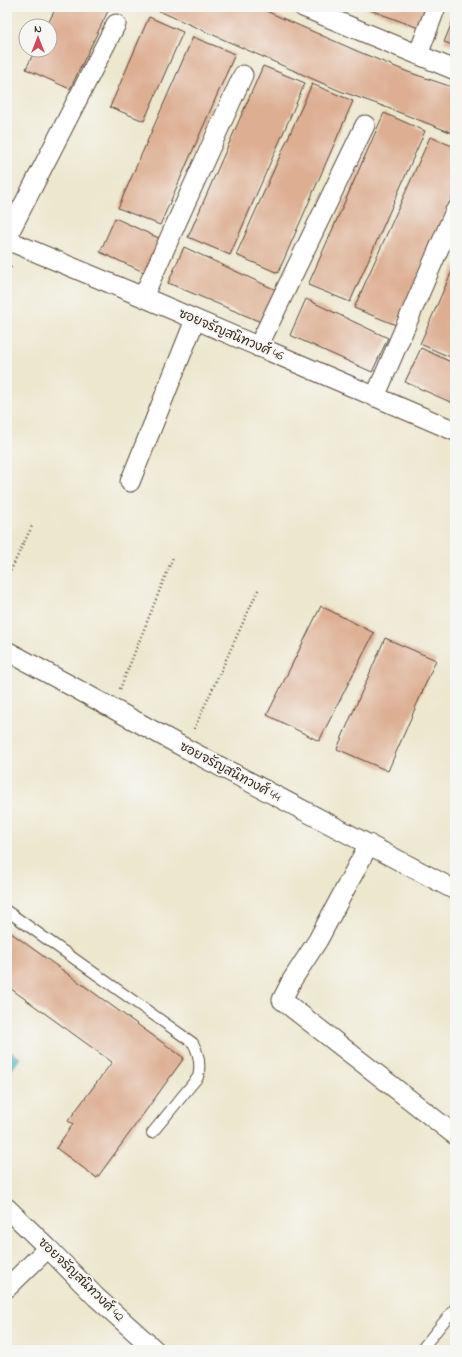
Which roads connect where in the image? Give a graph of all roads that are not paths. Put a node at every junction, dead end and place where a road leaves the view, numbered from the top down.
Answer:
1 (303, 7) edge
2 (436, 7) edge
3 (116, 24) dead end
4 (418, 55) junction
5 (455, 70) edge
6 (243, 75) dead end
7 (365, 125) dead end
8 (455, 211) edge
9 (7, 237) edge
10 (7, 240) edge
11 (143, 297) junction
12 (195, 320) junction
13 (258, 347) junction
14 (375, 397) junction
15 (455, 431) edge
16 (130, 482) dead end
17 (7, 651) edge
18 (369, 844) junction
19 (455, 890) edge
20 (7, 911) edge
21 (152, 1133) dead end
22 (455, 1135) edge
23 (7, 1208) edge
24 (48, 1248) junction
25 (7, 1288) edge
26 (455, 1308) edge
27 (155, 1350) edge
28 (421, 1350) edge

1 - 4 street
2 - 4 street
3 - 9 street
4 - 5 street
6 - 11 street
7 - 13 street
8 - 14 street
10 - 11 street, ซอยจรัญสนิทวงศ์ 46
11 - 12 street, ซอยจรัญสนิทวงศ์ 46
12 - 13 street, ซอยจรัญสนิทวงศ์ 46
12 - 16 street
13 - 14 street, ซอยจรัญสนิทวงศ์ 46
14 - 15 street, ซอยจรัญสนิทวงศ์ 46
17 - 18 street, ซอยจรัญสนิทวงศ์ 44
18 - 19 street, ซอยจรัญสนิทวงศ์ 44
18 - 22 street
20 - 21 lane
23 - 24 street, ซอยจรัญสนิทวงศ์ 42
24 - 25 street
24 - 27 street, ซอยจรัญสนิทวงศ์ 42
26 - 28 lane

